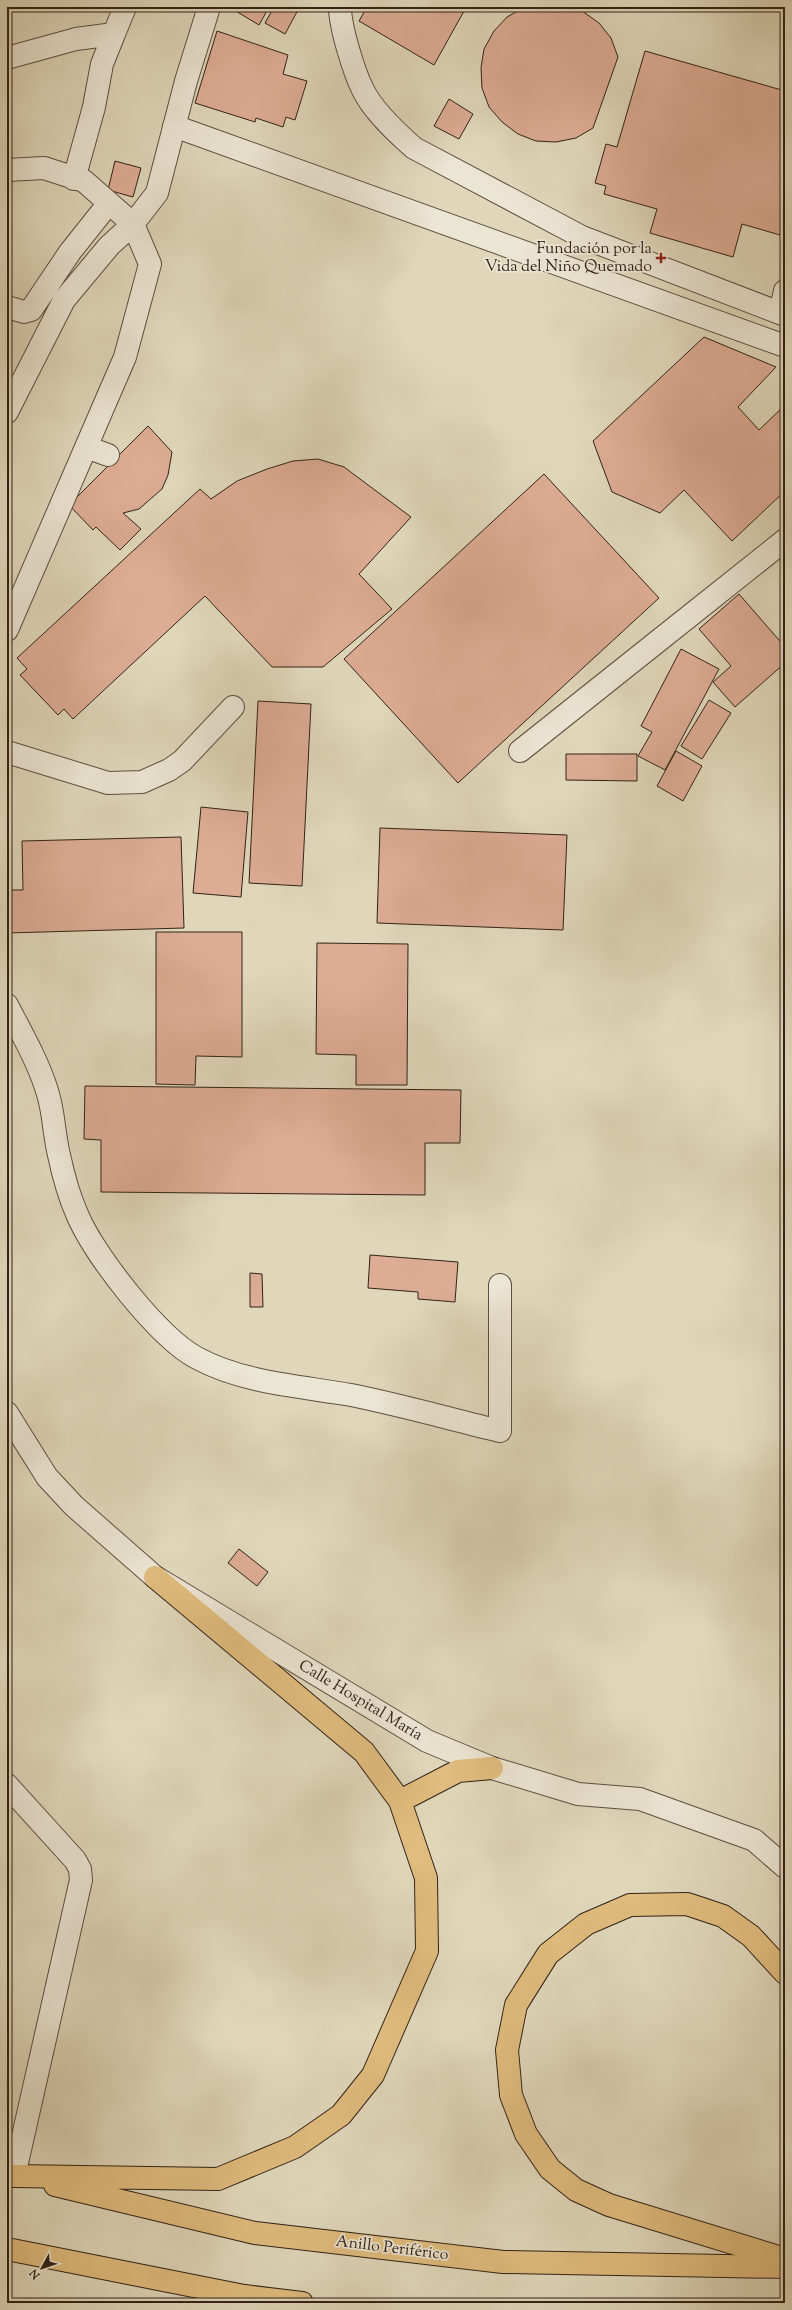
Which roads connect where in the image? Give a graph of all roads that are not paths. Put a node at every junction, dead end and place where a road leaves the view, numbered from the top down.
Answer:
1 (125, 7) edge
2 (209, 7) edge
3 (340, 7) edge
4 (114, 34) junction
5 (7, 58) edge
6 (174, 126) junction
7 (7, 170) edge
8 (74, 179) junction
9 (109, 203) junction
10 (133, 224) junction
11 (785, 291) edge
12 (7, 307) edge
13 (782, 314) edge
14 (785, 346) edge
15 (7, 412) edge
16 (86, 447) junction
17 (108, 455) dead end
18 (785, 540) edge
19 (7, 630) edge
20 (233, 708) dead end
21 (520, 751) dead end
22 (7, 752) edge
23 (7, 1005) edge
24 (500, 1285) dead end
25 (7, 1413) edge
26 (155, 1577) junction
27 (492, 1768) junction
28 (7, 1785) edge
29 (400, 1801) junction
30 (785, 1867) edge
31 (785, 1973) edge
32 (11, 2174) edge
33 (7, 2249) edge
34 (785, 2259) edge
35 (785, 2267) edge
36 (302, 2303) edge

1 - 4 lane
2 - 6 lane
3 - 13 lane
4 - 5 lane
4 - 8 lane
6 - 10 lane
6 - 14 lane
7 - 8 lane
8 - 9 lane
9 - 10 lane
9 - 12 lane
10 - 15 lane
10 - 16 lane
11 - 13 lane
16 - 17 lane
16 - 19 lane
18 - 21 lane
20 - 22 lane
23 - 24 lane
25 - 26 lane, Calle Hospital María
26 - 27 lane, Calle Hospital María
26 - 29 highway
27 - 29 highway
27 - 30 lane, Calle Hospital María
28 - 32 lane
29 - 32 highway
31 - 34 highway
32 - 35 highway, Anillo Periférico
33 - 36 highway

